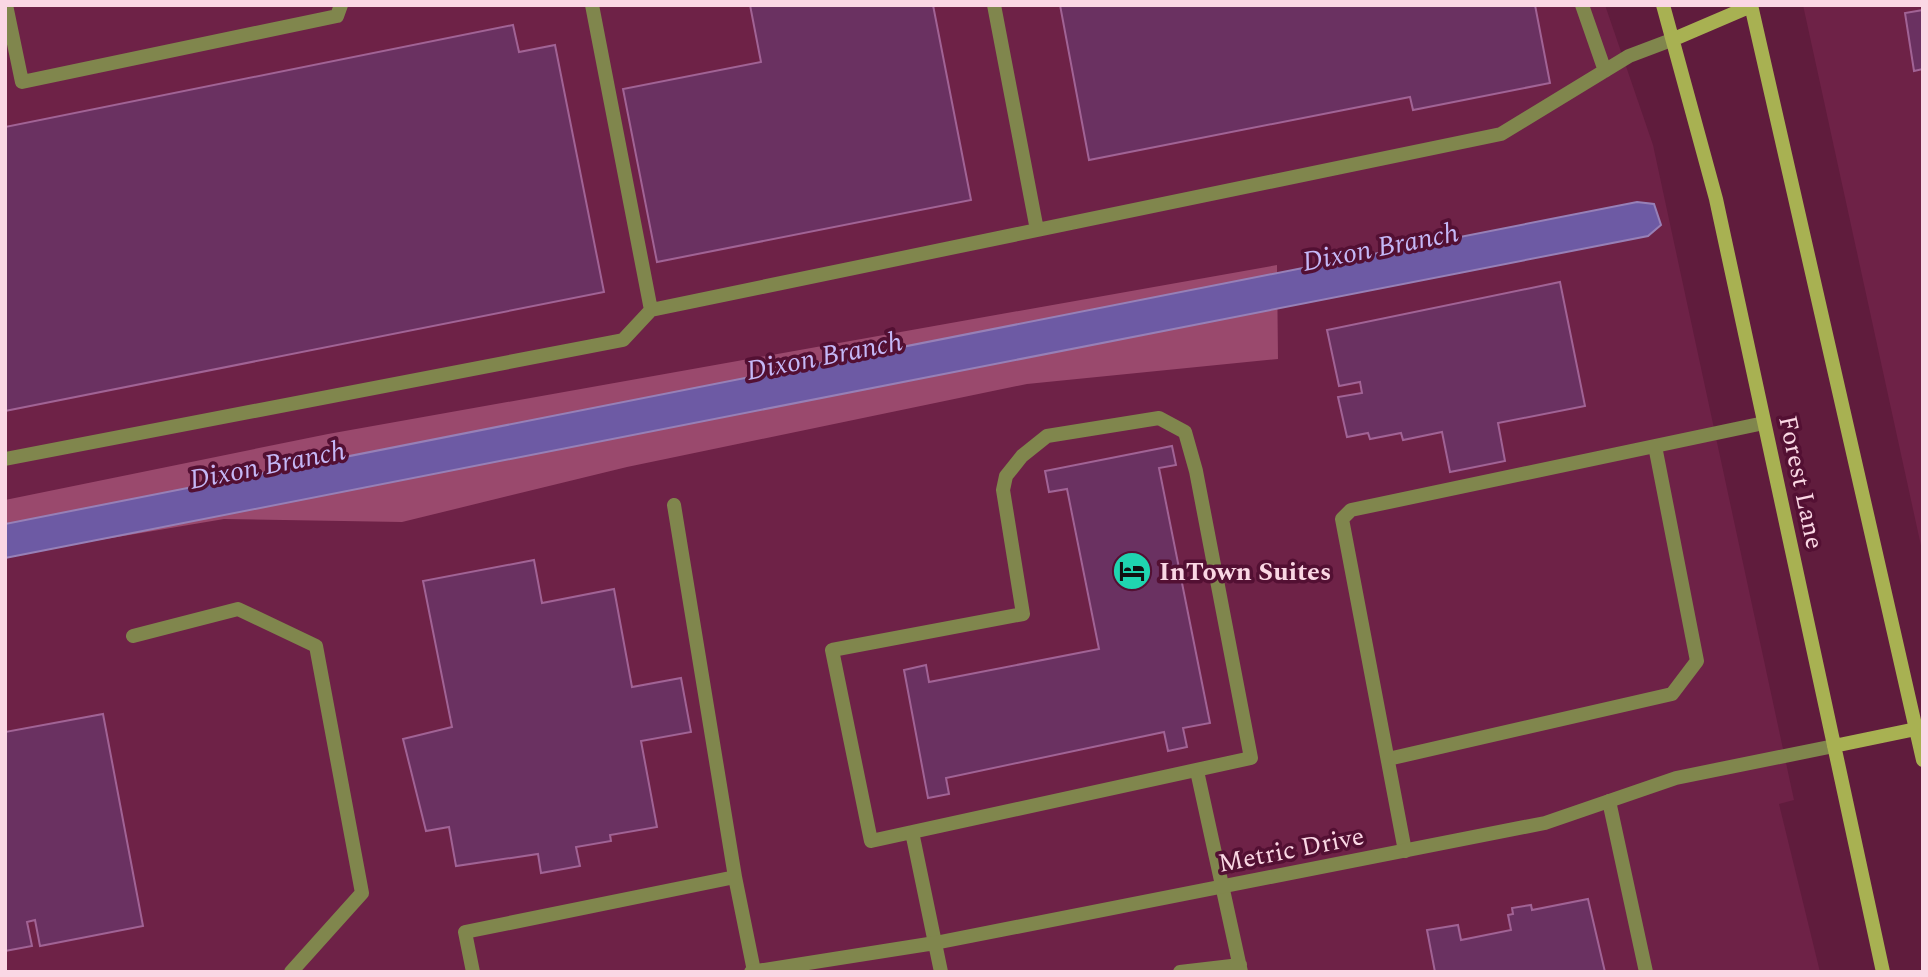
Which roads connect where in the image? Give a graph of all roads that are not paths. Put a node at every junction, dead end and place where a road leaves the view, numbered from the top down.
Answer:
1 (6, 5) edge
2 (341, 5) edge
3 (592, 5) edge
4 (994, 5) edge
5 (1582, 5) edge
6 (1663, 5) edge
7 (1751, 5) edge
8 (1674, 39) junction
9 (1605, 71) junction
10 (1037, 230) junction
11 (651, 310) junction
12 (1764, 423) junction
13 (1656, 446) junction
14 (5, 459) edge
15 (674, 505) dead end
16 (133, 636) dead end
17 (1919, 728) edge
18 (1833, 746) junction
19 (1388, 759) junction
20 (1923, 760) edge
21 (1197, 771) junction
22 (1609, 802) junction
23 (912, 832) junction
24 (1405, 851) junction
25 (735, 877) junction
26 (1224, 887) junction
27 (935, 943) junction
28 (1240, 968) edge
29 (753, 971) edge
30 (291, 972) edge
31 (473, 972) edge
32 (941, 972) edge
33 (1180, 972) edge
34 (1646, 972) edge
35 (1883, 972) edge

1 - 2 street
3 - 11 street
4 - 10 street
5 - 9 street
6 - 8 main road, Forest Lane
7 - 8 main road
7 - 17 main road
8 - 9 street
8 - 12 main road, Forest Lane
9 - 10 street
10 - 11 street
11 - 14 street
12 - 13 street
12 - 18 main road, Forest Lane
13 - 19 street
13 - 19 street
15 - 25 street
16 - 30 street
17 - 18 main road
17 - 20 main road
18 - 22 street, Metric Drive
18 - 35 main road, Forest Lane
19 - 24 street
21 - 23 street
21 - 23 street
21 - 26 street
22 - 24 street, Metric Drive
22 - 34 street
23 - 27 street
24 - 26 street, Metric Drive
25 - 29 street
25 - 31 street
26 - 27 street, Metric Drive
26 - 28 street
27 - 29 street, Metric Drive
27 - 32 street
28 - 33 street

